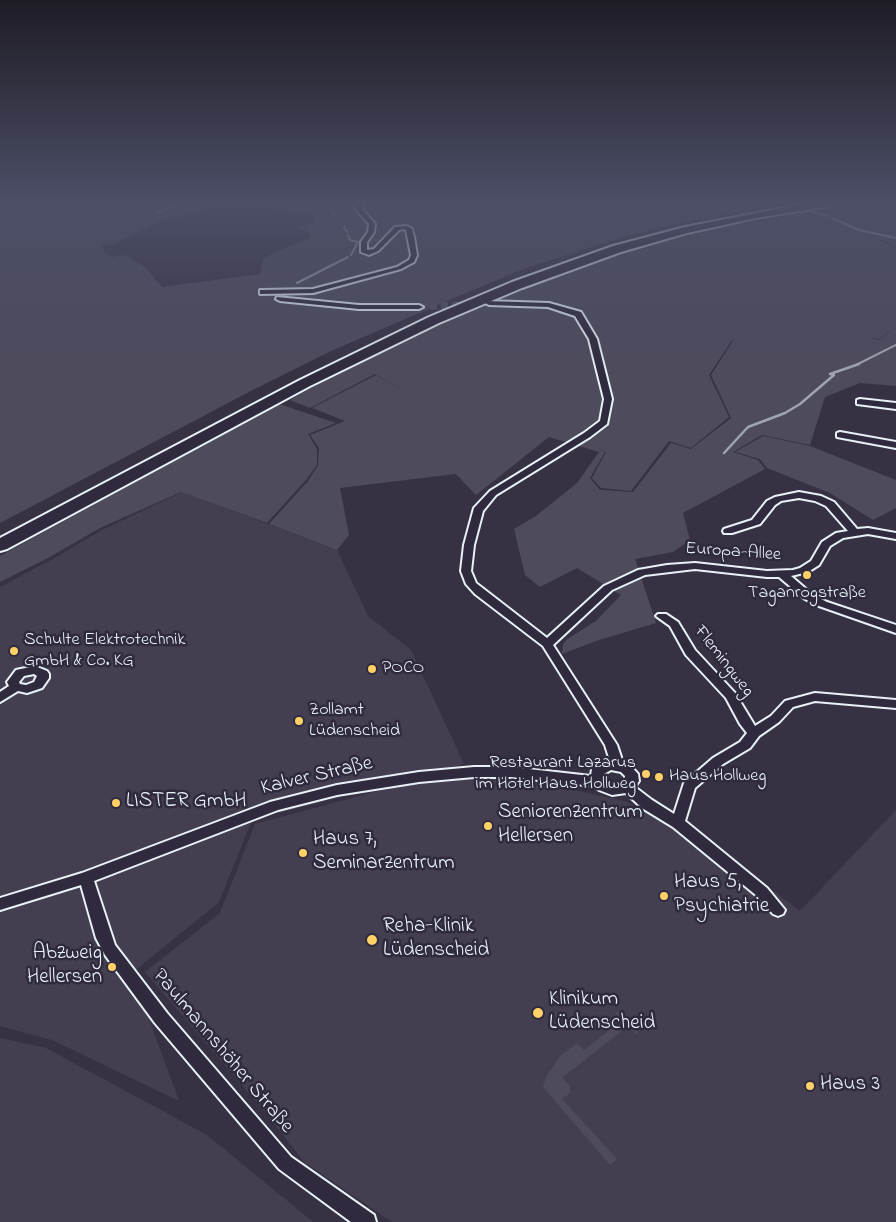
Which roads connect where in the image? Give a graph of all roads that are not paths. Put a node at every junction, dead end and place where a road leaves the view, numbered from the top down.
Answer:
1 (412, 261) edge
2 (563, 261) edge
3 (582, 261) edge
4 (489, 303) dead end
5 (419, 307) tunnel mouth
6 (860, 402) dead end
7 (896, 406) edge
8 (840, 435) dead end
9 (896, 445) edge
10 (728, 531) dead end
11 (0, 532) edge
12 (854, 532) junction
13 (896, 536) edge
14 (0, 545) edge
15 (782, 574) junction
16 (662, 616) dead end
17 (896, 629) edge
18 (547, 644) junction
19 (16, 687) dead end
20 (0, 698) edge
21 (896, 704) edge
22 (754, 733) junction
23 (617, 765) junction
24 (598, 782) junction
25 (628, 788) junction
26 (678, 823) junction
27 (86, 878) junction
28 (0, 904) edge
29 (778, 910) dead end
30 (367, 1222) edge

1 - 5 street
2 - 11 highway
3 - 14 highway
4 - 18 street
6 - 7 street
8 - 9 street
10 - 12 street
12 - 13 street, Europa-Allee
12 - 15 street, Europa-Allee
15 - 17 street
15 - 18 street, Europa-Allee
16 - 22 street, Flemingweg
18 - 23 street
19 - 20 street
21 - 22 street
22 - 26 street
23 - 24 street
23 - 25 street
24 - 25 street
24 - 27 street, Kalver Straße
25 - 26 street
26 - 29 street
27 - 28 street, Kalver Straße
27 - 30 street, Paulmannshöher Straße

